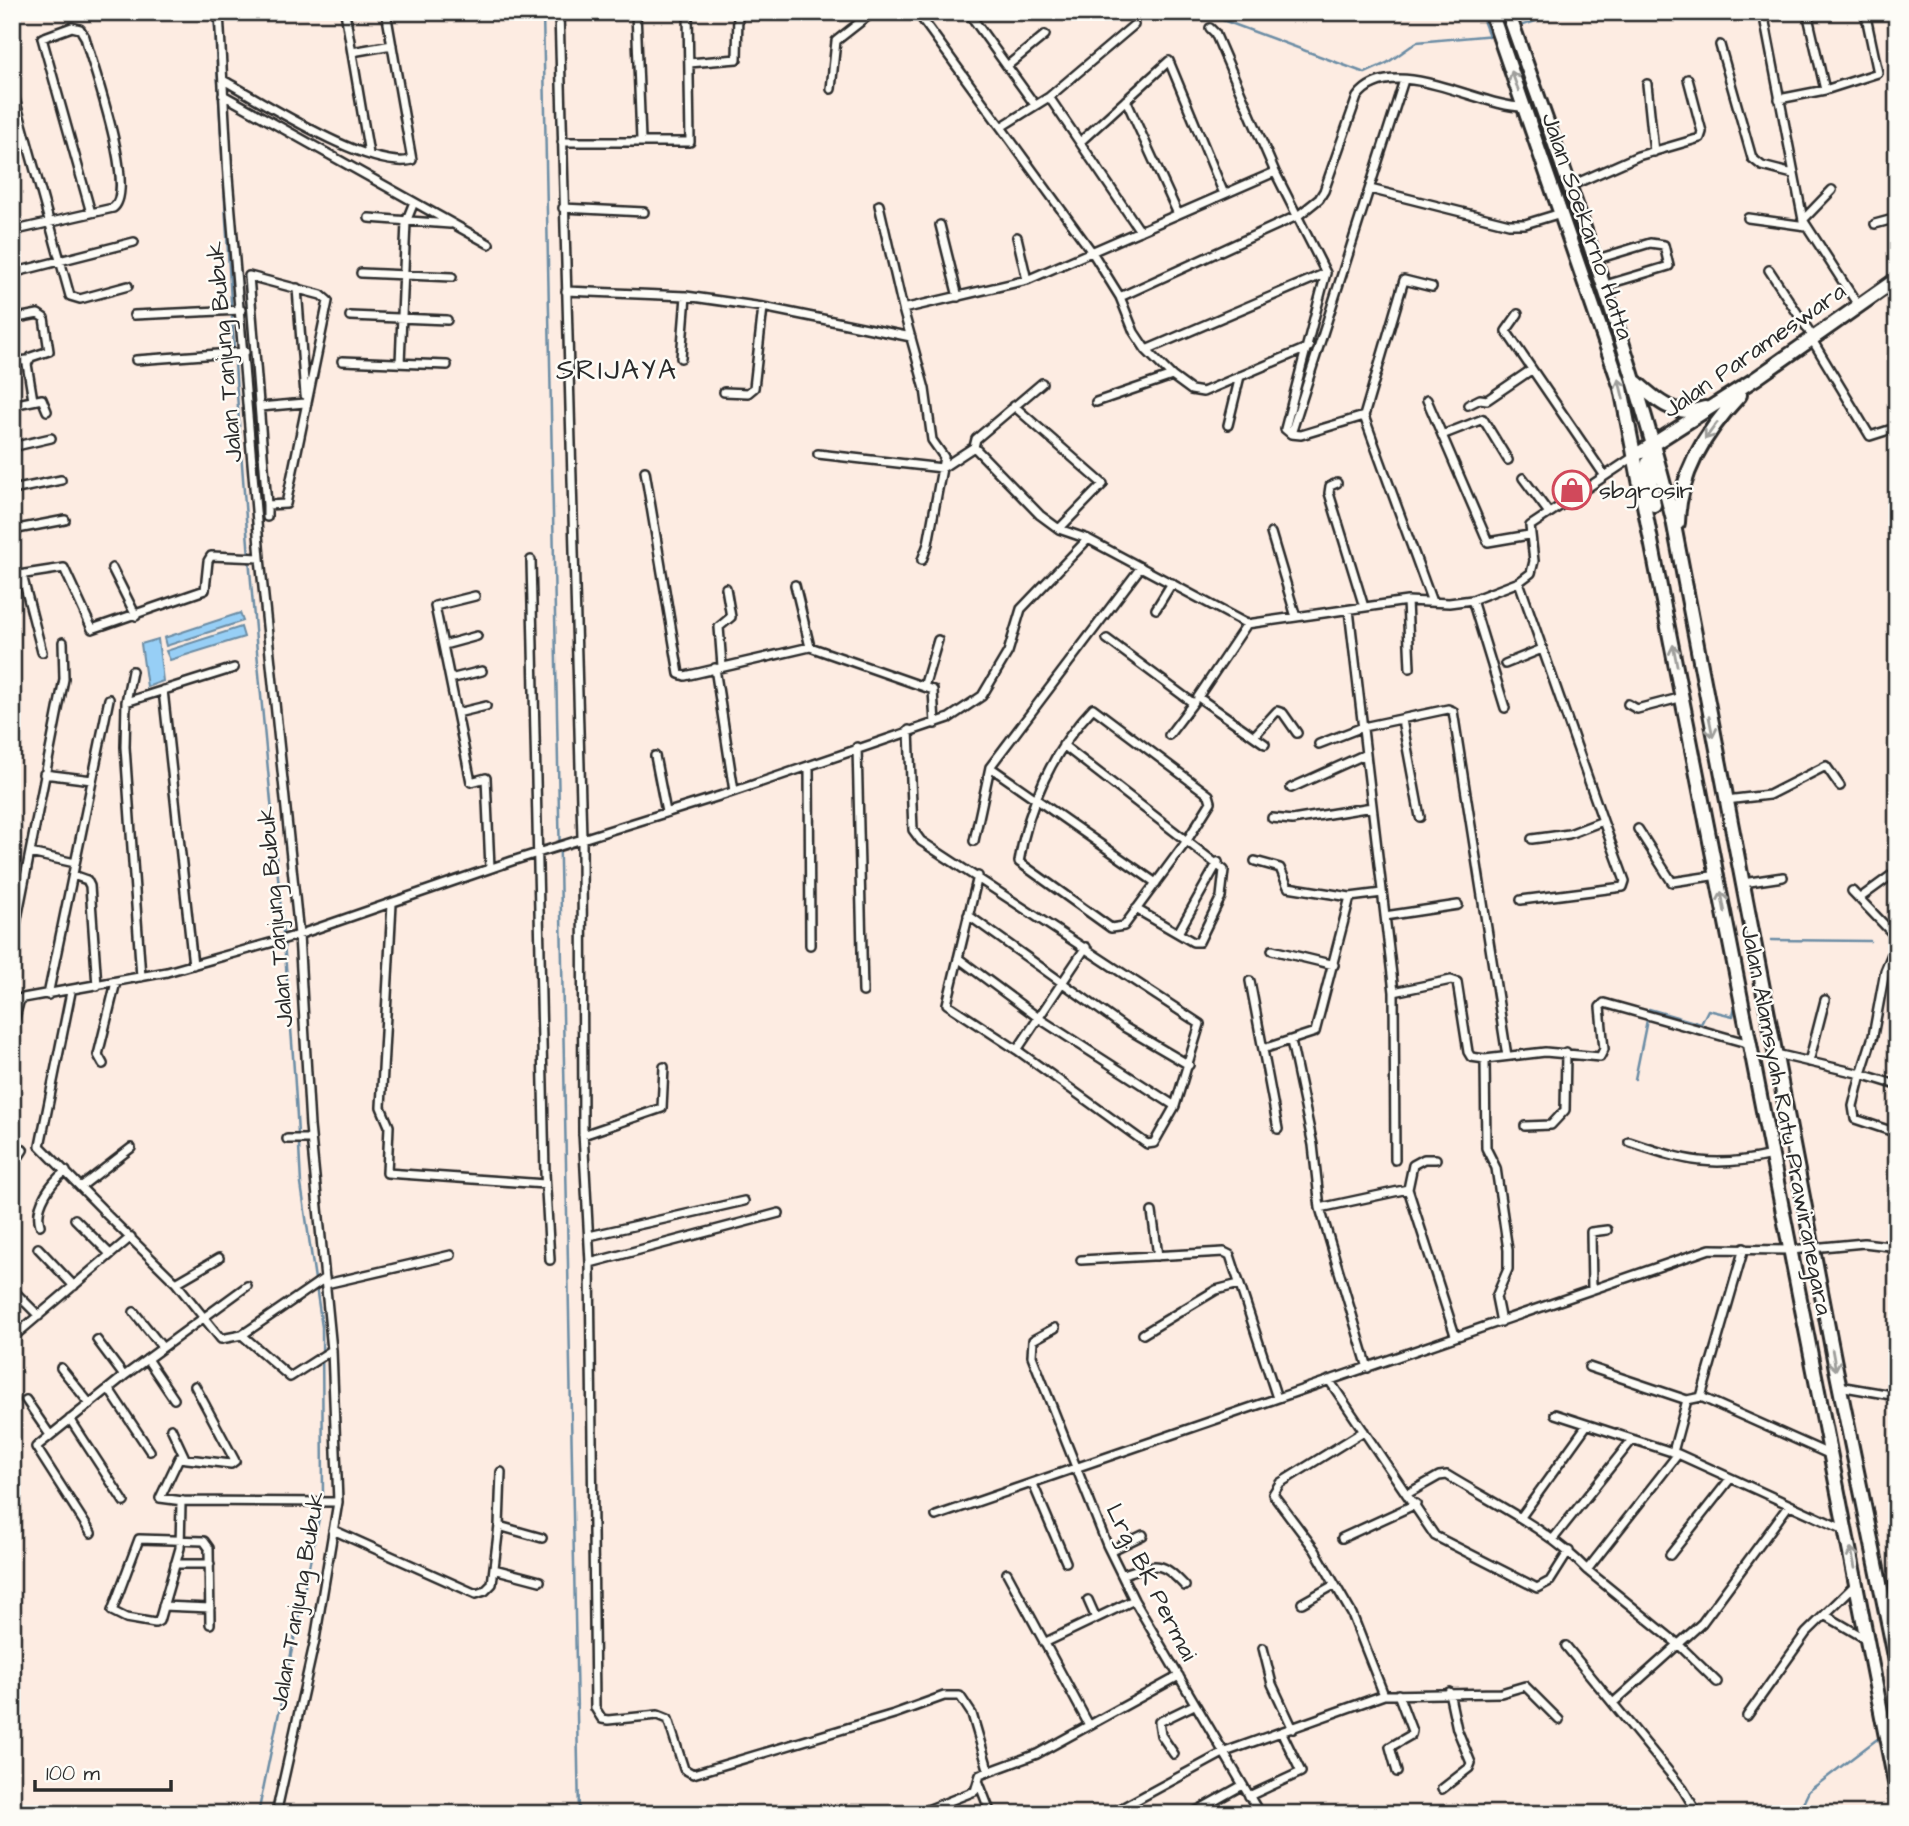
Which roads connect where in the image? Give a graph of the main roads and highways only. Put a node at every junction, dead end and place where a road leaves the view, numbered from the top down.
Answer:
1 (1491, 12) edge
2 (1509, 17) edge
3 (1897, 279) edge
4 (1755, 379) junction
5 (1635, 382) junction
6 (1720, 402) junction
7 (1654, 445) junction
8 (1636, 455) junction
9 (1677, 543) junction
10 (1664, 597) junction
11 (1897, 1666) edge
12 (1897, 1793) edge

8 -> 1 highway, Jalan Soekarno Hatta
2 - 5 highway, Jalan Soekarno Hatta
3 - 4 highway, Jalan Parameswara
4 - 6 highway, Jalan Parameswara
4 -> 9 highway
5 - 6 highway
5 - 7 highway, Jalan Soekarno Hatta
6 - 7 highway, Jalan Parameswara
7 - 8 highway, Jalan Parameswara
7 - 9 highway, Jalan Alamsyah Ratu Prawiranegara
7 - 10 highway
8 - 10 highway, Jalan Alamsyah Ratu Prawiranegara
9 -> 11 highway, Jalan Alamsyah Ratu Prawiranegara
12 -> 10 highway, Jalan Alamsyah Ratu Prawiranegara

